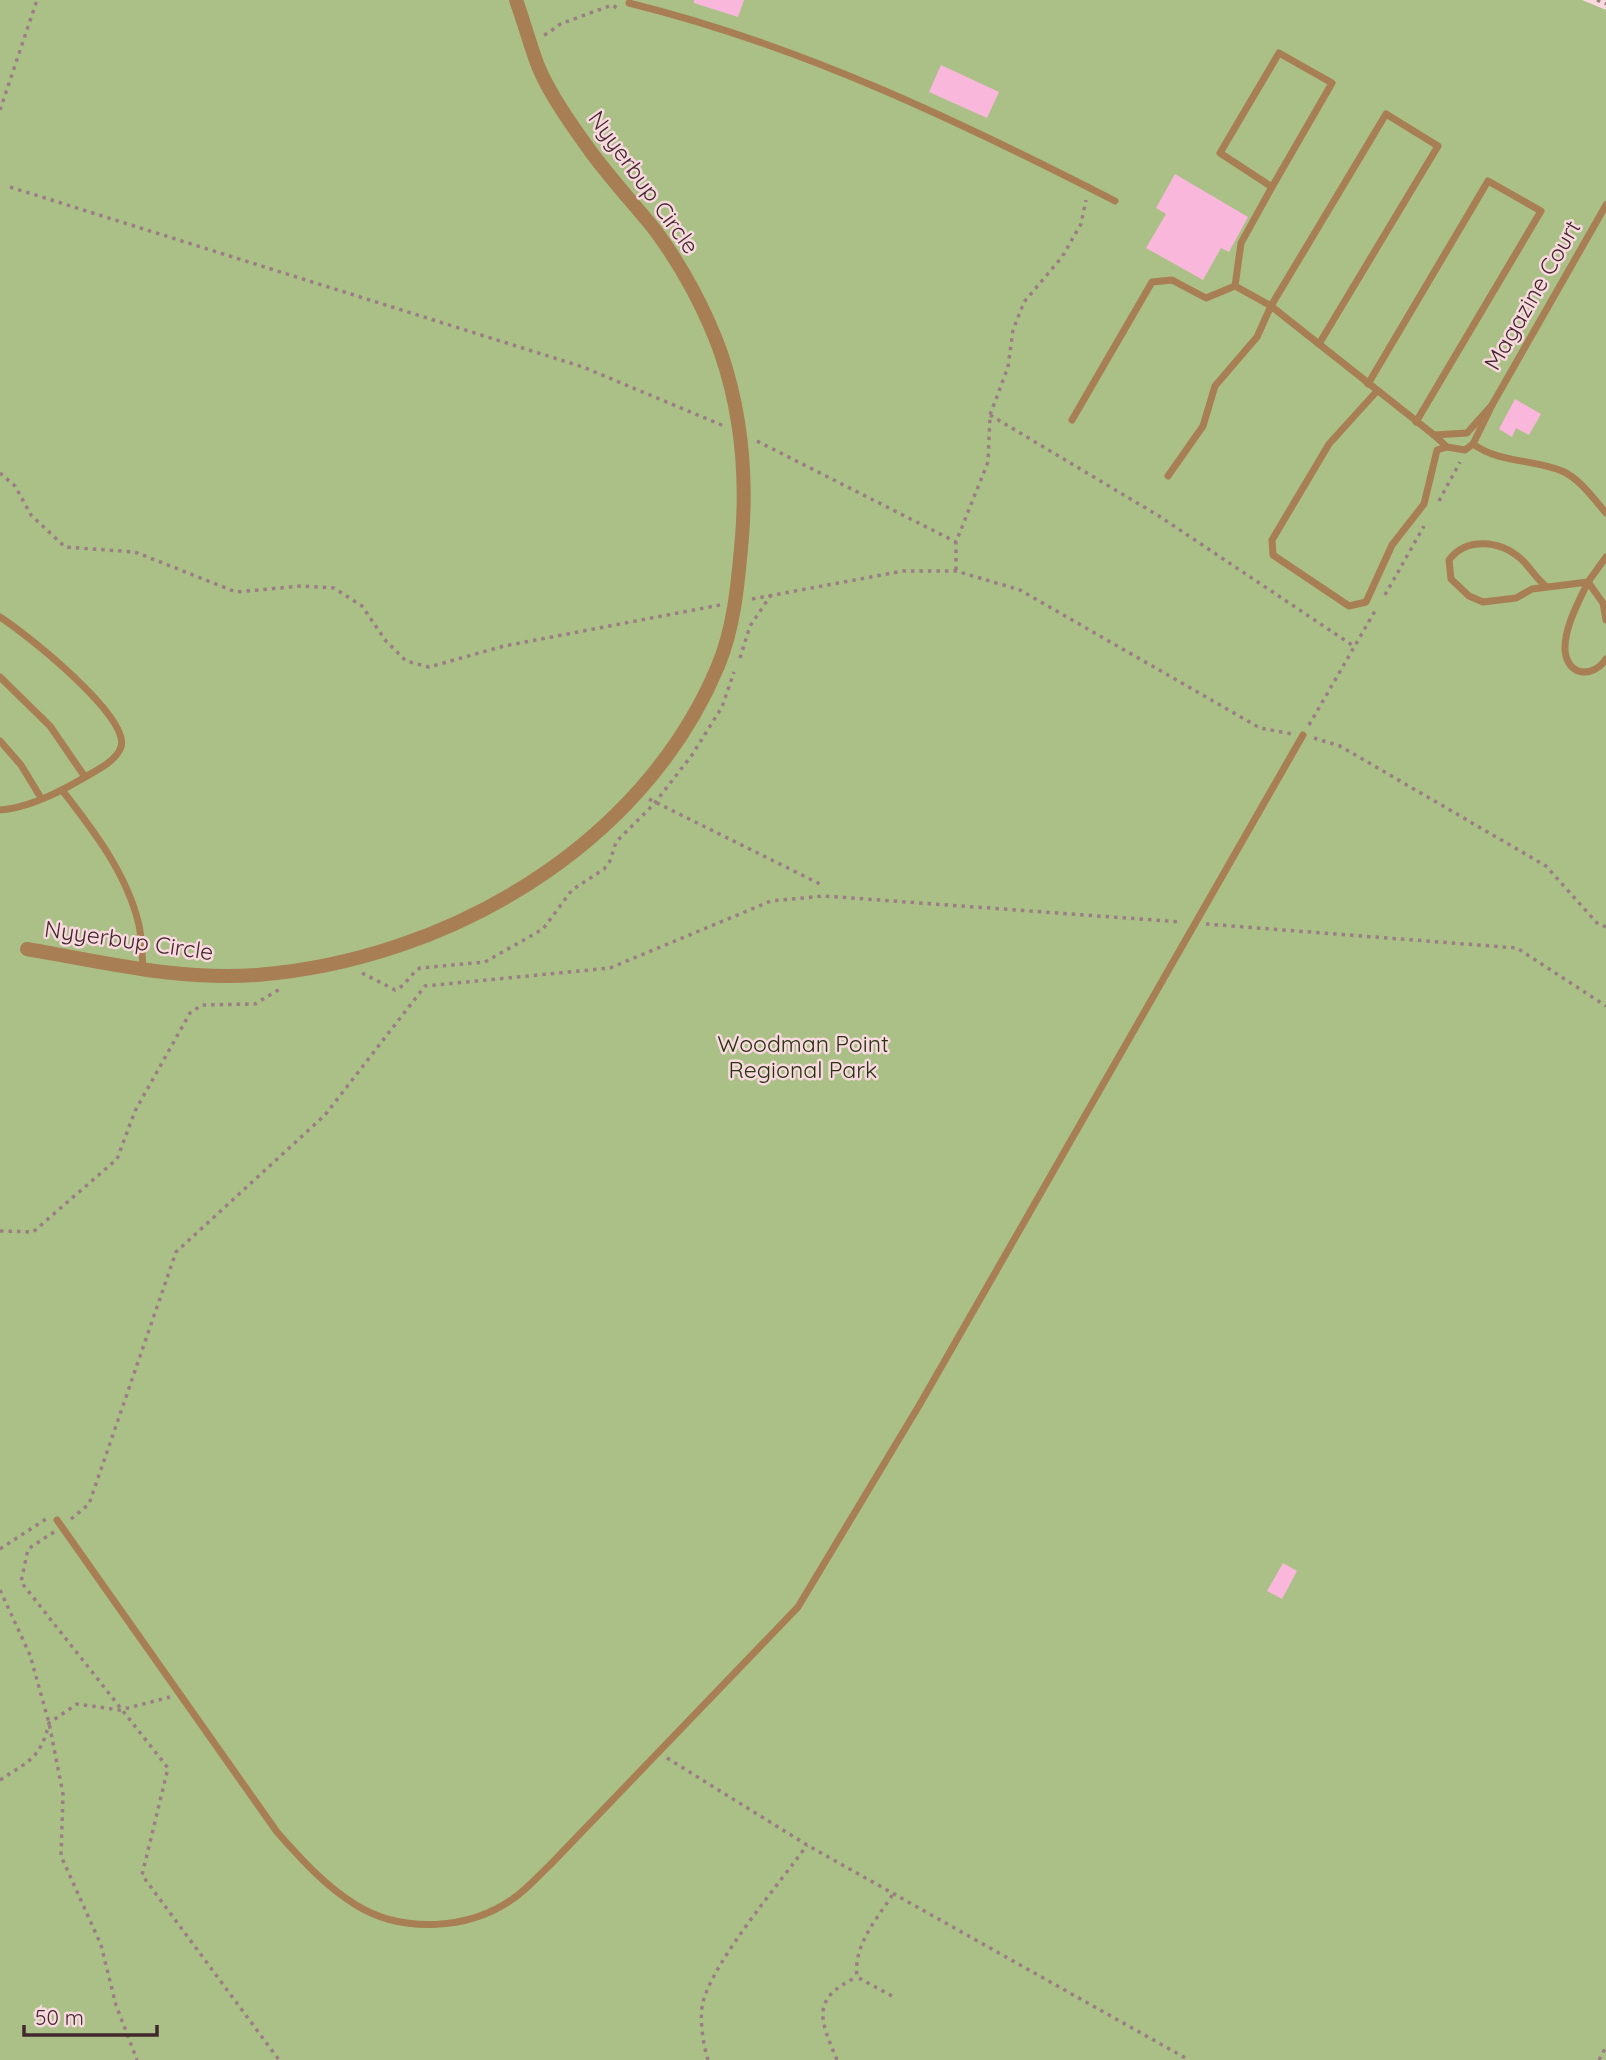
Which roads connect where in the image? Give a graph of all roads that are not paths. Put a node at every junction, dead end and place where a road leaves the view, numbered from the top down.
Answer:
1 (516, 0) edge
2 (629, 3) road end
3 (1272, 187) junction
4 (1115, 201) dead end
5 (1606, 205) edge
6 (1235, 286) junction
7 (1271, 306) junction
8 (1319, 344) junction
9 (1368, 384) junction
10 (1377, 391) junction
11 (1492, 404) junction
12 (1072, 421) dead end
13 (1416, 422) junction
14 (1434, 435) junction
15 (1473, 444) junction
16 (1447, 447) junction
17 (1437, 450) junction
18 (1168, 476) dead end
19 (1606, 513) edge
20 (1606, 557) edge
21 (1588, 582) junction
22 (1547, 587) junction
23 (0, 617) edge
24 (1606, 620) edge
25 (1606, 659) edge
26 (0, 677) edge
27 (1303, 735) road end
28 (0, 741) edge
29 (85, 777) junction
30 (62, 790) junction
31 (41, 798) junction
32 (0, 810) edge
33 (27, 949) dead end
34 (143, 969) junction
35 (59, 1524) road end

1 - 34 street, Nyyerbup Circle
2 - 4 lane
3 - 3 lane
3 - 6 lane
5 - 11 lane, Magazine Court
6 - 7 lane
6 - 12 lane
7 - 8 lane
7 - 8 lane
7 - 18 lane
8 - 9 lane
9 - 10 lane
9 - 13 lane
10 - 13 lane
10 - 17 lane
11 - 14 lane
11 - 15 lane
13 - 14 lane
14 - 16 lane
14 - 17 lane
15 - 16 lane
15 - 19 lane
16 - 17 lane
20 - 21 lane
21 - 22 lane
21 - 24 lane
21 - 25 lane
22 - 22 lane
23 - 29 lane
26 - 29 lane
27 - 35 lane
28 - 31 lane
29 - 30 lane
30 - 31 lane
30 - 34 lane
31 - 32 lane
33 - 34 street, Nyyerbup Circle

